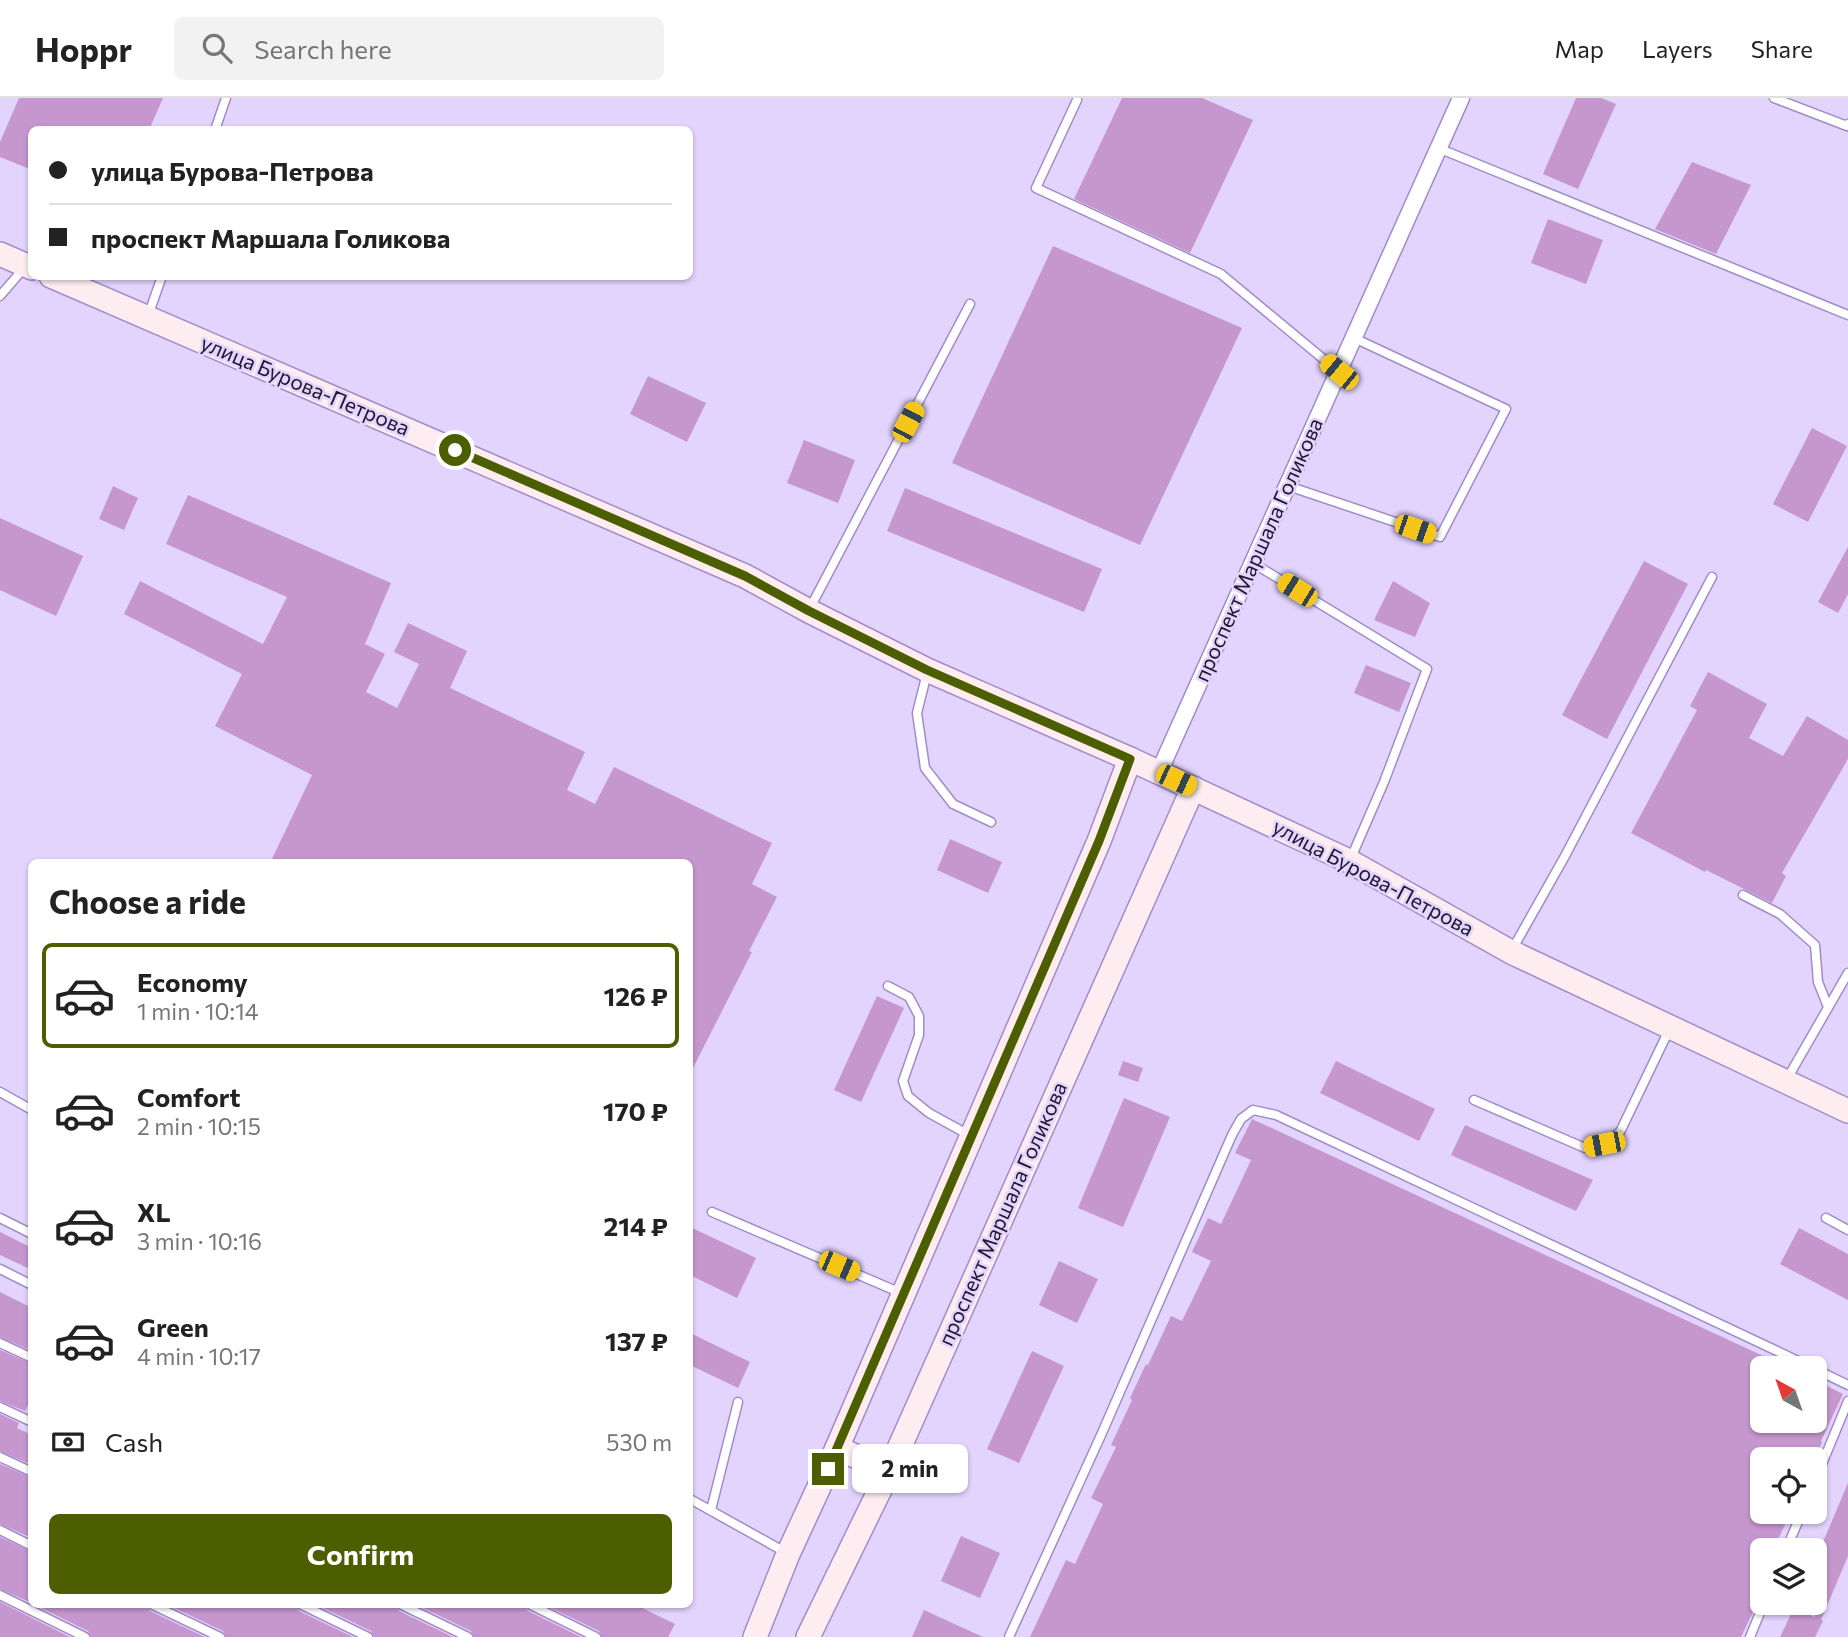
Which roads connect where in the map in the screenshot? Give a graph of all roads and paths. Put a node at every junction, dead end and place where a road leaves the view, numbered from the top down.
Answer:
1 (226, 98) edge
2 (1461, 98) edge
3 (1774, 98) edge
4 (1077, 100) dead end
5 (1848, 124) edge
6 (216, 126) edge
7 (1438, 148) junction
8 (0, 254) edge
9 (28, 267) edge
10 (28, 268) edge
11 (60, 280) edge
12 (161, 280) edge
13 (0, 296) edge
14 (970, 304) dead end
15 (1848, 315) edge
16 (147, 319) junction
17 (1354, 338) junction
18 (1339, 372) junction
19 (1288, 486) junction
20 (1253, 563) junction
21 (1712, 577) dead end
22 (809, 611) junction
23 (927, 670) junction
24 (1130, 759) junction
25 (1159, 772) junction
26 (1193, 788) junction
27 (991, 822) dead end
28 (1349, 861) junction
29 (1743, 895) dead end
30 (1511, 953) junction
31 (1848, 974) edge
32 (887, 986) dead end
33 (1828, 1007) junction
34 (1670, 1028) junction
35 (1785, 1082) junction
36 (0, 1092) edge
37 (1474, 1100) dead end
38 (28, 1108) edge
39 (1848, 1111) edge
40 (971, 1137) junction
41 (712, 1212) dead end
42 (0, 1218) edge
43 (1826, 1218) dead end
44 (1848, 1230) edge
45 (28, 1232) edge
46 (0, 1269) edge
47 (28, 1283) edge
48 (904, 1294) junction
49 (0, 1343) edge
50 (1786, 1356) edge
51 (28, 1357) edge
52 (1827, 1375) edge
53 (1848, 1385) edge
54 (1848, 1401) edge
55 (738, 1402) dead end
56 (0, 1407) edge
57 (28, 1420) edge
58 (837, 1448) junction
59 (1827, 1452) edge
60 (0, 1457) edge
61 (28, 1470) edge
62 (889, 1471) junction
63 (693, 1501) edge
64 (711, 1510) junction
65 (0, 1530) edge
66 (28, 1544) edge
67 (788, 1554) junction
68 (0, 1595) edge
69 (159, 1608) edge
70 (308, 1608) edge
71 (408, 1608) edge
72 (537, 1608) edge
73 (1759, 1615) edge
74 (85, 1637) edge
75 (219, 1637) edge
76 (368, 1637) edge
77 (468, 1637) edge
78 (596, 1637) edge
79 (755, 1637) edge
80 (808, 1637) edge
81 (1009, 1637) edge
82 (1750, 1637) edge

1 - 6 lane
2 - 7 street, проспект Маршала Голикова
3 - 5 lane
4 - 18 lane
7 - 15 lane
7 - 17 street, проспект Маршала Голикова
8 - 9 main road
10 - 13 lane
11 - 16 main road, улица Бурова-Петрова
12 - 16 lane
14 - 22 lane
16 - 22 main road, улица Бурова-Петрова
17 - 18 street, проспект Маршала Голикова
17 - 19 lane
18 - 19 street, проспект Маршала Голикова
19 - 20 street, проспект Маршала Голикова
20 - 25 street, проспект Маршала Голикова
20 - 28 lane
21 - 30 lane
22 - 23 main road, улица Бурова-Петрова
23 - 24 main road, улица Бурова-Петрова
23 - 27 lane
24 - 25 main road, улица Бурова-Петрова
24 - 40 main road
25 - 26 main road, улица Бурова-Петрова
26 - 28 main road, улица Бурова-Петрова
26 - 62 main road, проспект Маршала Голикова
28 - 30 main road, улица Бурова-Петрова
29 - 33 lane
30 - 34 main road, улица Бурова-Петрова
31 - 33 lane
32 - 40 lane
33 - 35 lane
34 - 35 main road, улица Бурова-Петрова
34 - 37 lane
35 - 39 main road, улица Бурова-Петрова
36 - 38 lane
40 - 48 main road
41 - 48 lane
42 - 45 lane
43 - 44 lane
46 - 47 lane
48 - 58 main road
49 - 51 lane
50 - 81 lane
52 - 53 lane
54 - 59 lane
55 - 64 lane
56 - 57 lane
58 - 62 main road
58 - 67 main road
60 - 61 lane
62 - 80 main road, проспект Маршала Голикова
63 - 64 lane
64 - 67 lane
65 - 66 lane
67 - 79 main road
68 - 74 lane
69 - 75 lane
70 - 76 lane
71 - 77 lane
72 - 78 lane
73 - 82 lane

